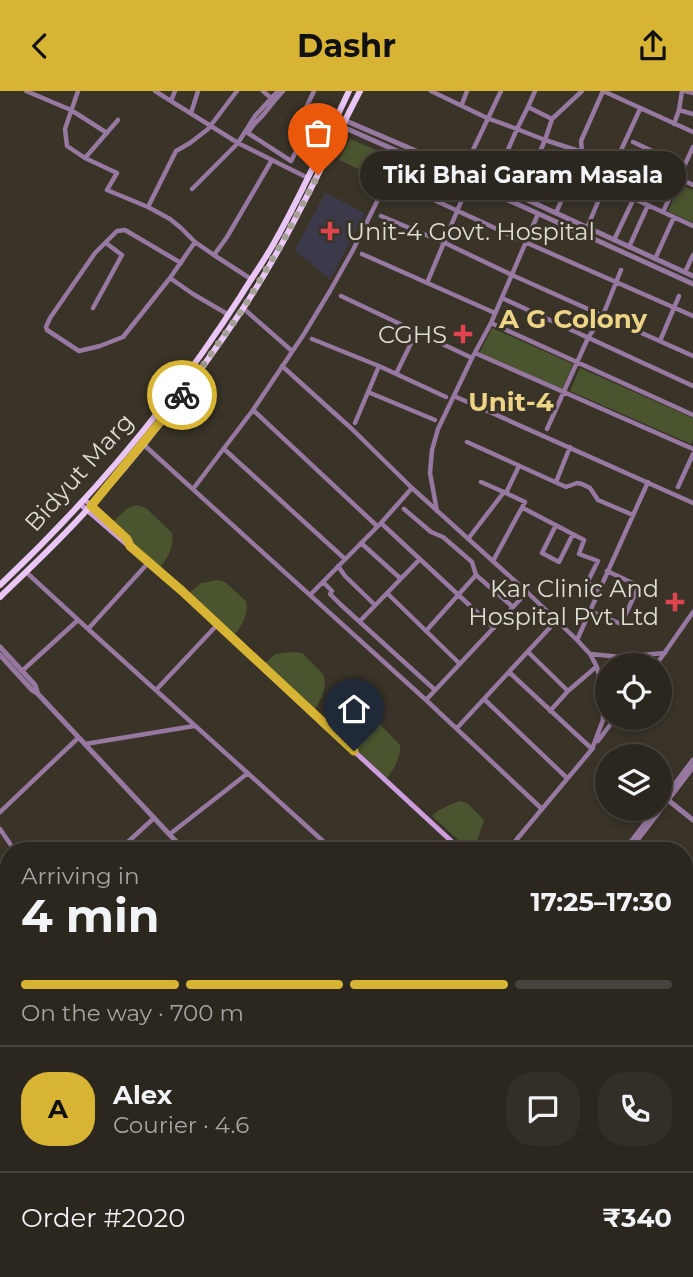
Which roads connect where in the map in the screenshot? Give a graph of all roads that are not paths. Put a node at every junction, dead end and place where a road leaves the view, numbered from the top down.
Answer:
1 (26, 91) edge
2 (78, 91) edge
3 (155, 91) edge
4 (174, 91) edge
5 (198, 91) edge
6 (237, 91) edge
7 (262, 91) edge
8 (278, 91) edge
9 (283, 91) edge
10 (314, 91) edge
11 (349, 91) edge
12 (360, 91) edge
13 (431, 91) edge
14 (467, 91) edge
15 (501, 91) edge
16 (535, 91) edge
17 (582, 91) edge
18 (603, 91) edge
19 (683, 91) edge
20 (693, 93) edge
21 (271, 98) junction
22 (171, 101) junction
23 (462, 104) junction
24 (528, 107) junction
25 (640, 109) junction
26 (71, 110) junction
27 (679, 110) junction
28 (191, 113) junction
29 (693, 114) edge
30 (487, 118) junction
31 (552, 119) junction
32 (118, 120) dead end
33 (339, 122) junction
34 (674, 124) junction
35 (211, 126) junction
36 (517, 129) junction
37 (693, 132) edge
38 (107, 133) junction
39 (304, 137) junction
40 (545, 140) junction
41 (632, 142) dead end
42 (238, 143) junction
43 (693, 147) edge
44 (321, 150) junction
45 (582, 152) junction
46 (401, 153) junction
47 (619, 155) junction
48 (85, 158) junction
49 (272, 160) junction
50 (684, 166) junction
51 (463, 171) junction
52 (574, 171) junction
53 (308, 178) junction
54 (678, 180) junction
55 (395, 182) dead end
56 (492, 184) junction
57 (605, 185) junction
58 (693, 185) edge
59 (192, 189) dead end
60 (463, 197) dead end
61 (520, 197) junction
62 (634, 198) junction
63 (517, 204) junction
64 (648, 205) junction
65 (148, 207) junction
66 (457, 209) junction
67 (663, 212) junction
68 (556, 213) junction
69 (538, 214) junction
70 (381, 216) dead end
71 (674, 217) junction
72 (693, 226) edge
73 (587, 228) junction
74 (614, 240) junction
75 (195, 242) junction
76 (525, 242) junction
77 (106, 243) junction
78 (445, 243) junction
79 (629, 247) junction
80 (362, 254) dead end
81 (214, 255) junction
82 (693, 255) edge
83 (655, 259) junction
84 (181, 263) junction
85 (621, 270) dead end
86 (685, 272) junction
87 (512, 275) junction
88 (693, 276) edge
89 (170, 278) junction
90 (251, 279) junction
91 (617, 282) junction
92 (427, 283) junction
93 (693, 284) edge
94 (341, 296) dead end
95 (679, 296) dead end
96 (502, 298) junction
97 (675, 307) junction
98 (93, 308) dead end
99 (243, 309) junction
100 (495, 313) junction
101 (229, 315) junction
102 (603, 315) junction
103 (693, 316) edge
104 (491, 323) junction
105 (416, 333) junction
106 (588, 338) junction
107 (312, 339) dead end
108 (660, 341) junction
109 (292, 351) junction
110 (474, 355) junction
111 (693, 356) edge
112 (577, 362) junction
113 (282, 366) junction
114 (379, 366) junction
115 (396, 374) junction
116 (693, 386) edge
117 (175, 390) junction
118 (368, 392) junction
119 (564, 392) junction
120 (182, 396) junction
121 (454, 396) junction
122 (446, 397) dead end
123 (253, 409) junction
124 (693, 415) edge
125 (435, 420) dead end
126 (355, 423) dead end
127 (547, 429) dead end
128 (467, 442) dead end
129 (143, 444) junction
130 (570, 447) junction
131 (224, 449) junction
132 (693, 451) edge
133 (519, 466) junction
134 (481, 482) dead end
135 (556, 482) junction
136 (648, 482) junction
137 (678, 487) dead end
138 (412, 488) junction
139 (193, 489) junction
140 (505, 493) junction
141 (83, 502) junction
142 (693, 503) edge
143 (89, 508) junction
144 (523, 508) junction
145 (404, 509) dead end
146 (437, 512) junction
147 (633, 516) junction
148 (379, 524) junction
149 (556, 525) junction
150 (573, 534) junction
151 (468, 539) junction
152 (361, 543) junction
153 (345, 559) junction
154 (419, 560) junction
155 (493, 561) junction
156 (149, 562) junction
157 (338, 566) junction
158 (607, 571) junction
159 (26, 572) junction
160 (476, 575) junction
161 (400, 578) junction
162 (323, 582) junction
163 (0, 585) edge
164 (599, 589) junction
165 (527, 592) junction
166 (388, 594) junction
167 (310, 595) junction
168 (459, 595) junction
169 (0, 597) edge
170 (375, 605) junction
171 (513, 607) junction
172 (590, 611) junction
173 (692, 616) edge
174 (78, 620) junction
175 (360, 621) junction
176 (556, 621) junction
177 (217, 625) junction
178 (494, 628) junction
179 (88, 629) junction
180 (426, 631) junction
181 (577, 640) junction
182 (0, 647) edge
183 (528, 652) junction
184 (664, 653) edge
185 (590, 654) junction
186 (595, 654) edge
187 (0, 655) edge
188 (595, 663) edge
189 (460, 664) junction
190 (595, 669) edge
191 (509, 672) junction
192 (20, 673) junction
193 (435, 690) junction
194 (156, 691) junction
195 (568, 691) junction
196 (484, 699) junction
197 (426, 700) junction
198 (550, 712) junction
199 (195, 726) junction
200 (457, 728) junction
201 (599, 730) edge
202 (606, 730) edge
203 (79, 738) junction
204 (85, 744) junction
205 (592, 749) junction
206 (693, 760) edge
207 (693, 767) edge
208 (248, 773) junction
209 (567, 778) junction
210 (672, 788) edge
211 (672, 795) edge
212 (672, 803) edge
213 (542, 809) junction
214 (0, 812) edge
215 (154, 818) junction
216 (693, 820) edge
217 (648, 821) edge
218 (651, 821) edge
219 (170, 834) junction
220 (128, 842) edge
221 (177, 842) edge
222 (324, 842) edge
223 (451, 842) edge
224 (514, 842) edge
225 (633, 842) edge
226 (634, 842) edge

1 - 26 street
2 - 26 street
3 - 22 street
4 - 22 street
5 - 28 street
6 - 35 street
7 - 21 street
8 - 21 street
9 - 39 street
10 - 39 street
11 - 33 main road, Bidyut Marg
12 - 33 main road, Bidyut Marg
13 - 23 street
14 - 23 street
15 - 30 street
16 - 24 street
17 - 31 street
18 - 25 street
18 - 45 street
19 - 20 street
19 - 27 street
21 - 42 street
22 - 28 street
23 - 30 street
24 - 31 street
24 - 36 street
25 - 34 street
25 - 47 street
26 - 38 street
26 - 48 street
27 - 29 street
27 - 34 street
28 - 35 street
30 - 36 street
30 - 51 street
31 - 40 street
32 - 38 street
33 - 44 main road, Bidyut Marg
33 - 46 street
33 - 51 street
33 - 99 main road, Bidyut Marg
34 - 37 street
35 - 42 street
35 - 65 street
36 - 40 street
36 - 56 street
38 - 48 street
39 - 44 street
40 - 45 street
40 - 61 street
41 - 50 street
42 - 49 street
42 - 59 street
43 - 50 street
44 - 53 main road, Bidyut Marg
45 - 52 street
46 - 63 street
46 - 109 street
47 - 54 street
47 - 57 street
48 - 65 street
49 - 53 street
49 - 81 street
50 - 54 street
51 - 56 street
52 - 57 street
52 - 68 street
53 - 90 main road, Bidyut Marg
54 - 58 street
54 - 67 street
55 - 66 street
56 - 61 street
57 - 62 street
57 - 73 street
60 - 66 street
61 - 63 street
61 - 68 street
62 - 64 street
62 - 74 street
63 - 69 street
64 - 67 street
64 - 79 street
65 - 75 street
66 - 76 street
66 - 78 street
67 - 71 street
68 - 73 street
69 - 76 street
69 - 93 street
70 - 78 street
71 - 72 street
71 - 83 street
73 - 74 street
74 - 79 street
75 - 81 street
75 - 84 street
76 - 87 street
76 - 91 street
77 - 84 street
77 - 89 street
77 - 98 street
78 - 87 street
78 - 92 street
79 - 83 street
80 - 92 street
81 - 90 street
82 - 86 street
83 - 86 street
84 - 89 street
85 - 91 street
86 - 88 street
87 - 96 street
87 - 102 street
89 - 101 street
90 - 101 main road, Bidyut Marg
91 - 97 street
91 - 102 street
92 - 100 street
94 - 105 street
95 - 97 street
96 - 100 street
96 - 106 street
97 - 103 street
97 - 108 street
99 - 109 street
99 - 120 main road, Bidyut Marg
100 - 104 street
101 - 117 main road, Bidyut Marg
102 - 106 street
102 - 108 street
104 - 110 street
104 - 112 street
105 - 110 street
105 - 115 street
106 - 112 street
106 - 116 street
107 - 114 street
108 - 111 street
109 - 113 street
110 - 119 street
110 - 121 street
112 - 119 street
112 - 124 street
113 - 123 street
113 - 138 street
114 - 115 street
114 - 118 street
115 - 122 street
117 - 120 main road
117 - 141 main road, Bidyut Marg
118 - 125 street
118 - 126 street
119 - 127 street
119 - 132 street
120 - 129 main road, Bidyut Marg
121 - 130 street
121 - 146 street
123 - 131 street
123 - 148 street
128 - 133 street
129 - 139 street
129 - 143 main road, Bidyut Marg
130 - 135 street
130 - 136 street
131 - 139 street
131 - 153 street
132 - 137 street
133 - 135 street
133 - 140 street
134 - 140 street
135 - 147 street
136 - 142 street
136 - 147 street
138 - 146 street
138 - 148 street
139 - 167 street
140 - 144 street
140 - 151 street
141 - 143 main road
141 - 163 main road, Bidyut Marg
143 - 156 main road
143 - 159 main road, Bidyut Marg
144 - 149 street
144 - 155 street
145 - 160 street
146 - 151 street
147 - 158 street
148 - 152 street
148 - 154 street
149 - 150 street
149 - 150 street
150 - 164 street
151 - 155 street
152 - 153 street
152 - 161 street
153 - 157 street
154 - 161 street
154 - 168 street
155 - 165 street
156 - 177 main road
156 - 179 street
157 - 162 street
157 - 170 street
158 - 164 street
158 - 172 street
159 - 169 main road, Bidyut Marg
159 - 174 street
160 - 168 street
160 - 171 street
161 - 166 street
162 - 167 street
162 - 175 street
164 - 172 street
165 - 171 street
165 - 176 street
166 - 170 street
166 - 180 street
167 - 197 street
168 - 178 street
168 - 180 street
170 - 175 street
171 - 178 street
172 - 181 street
173 - 184 street
174 - 179 street
174 - 192 street
175 - 193 street
176 - 181 street
176 - 183 street
177 - 194 street
177 - 223 main road
178 - 189 street
179 - 194 street
180 - 189 street
181 - 185 street
182 - 192 street
183 - 191 street
183 - 195 street
185 - 186 street
185 - 188 street
187 - 192 street
189 - 193 street
190 - 195 street
191 - 196 street
191 - 198 street
192 - 203 street
193 - 197 street
194 - 199 street
195 - 198 street
196 - 200 street
196 - 209 street
197 - 200 street
198 - 205 street
199 - 204 street
199 - 208 street
200 - 213 street
201 - 205 street
202 - 205 street
203 - 204 street
203 - 214 street
204 - 215 street
205 - 209 street
206 - 210 street
207 - 211 street
208 - 219 street
208 - 222 street
209 - 213 street
212 - 216 street
213 - 224 street
215 - 219 street
215 - 220 street
217 - 225 street
218 - 226 street
219 - 221 street

